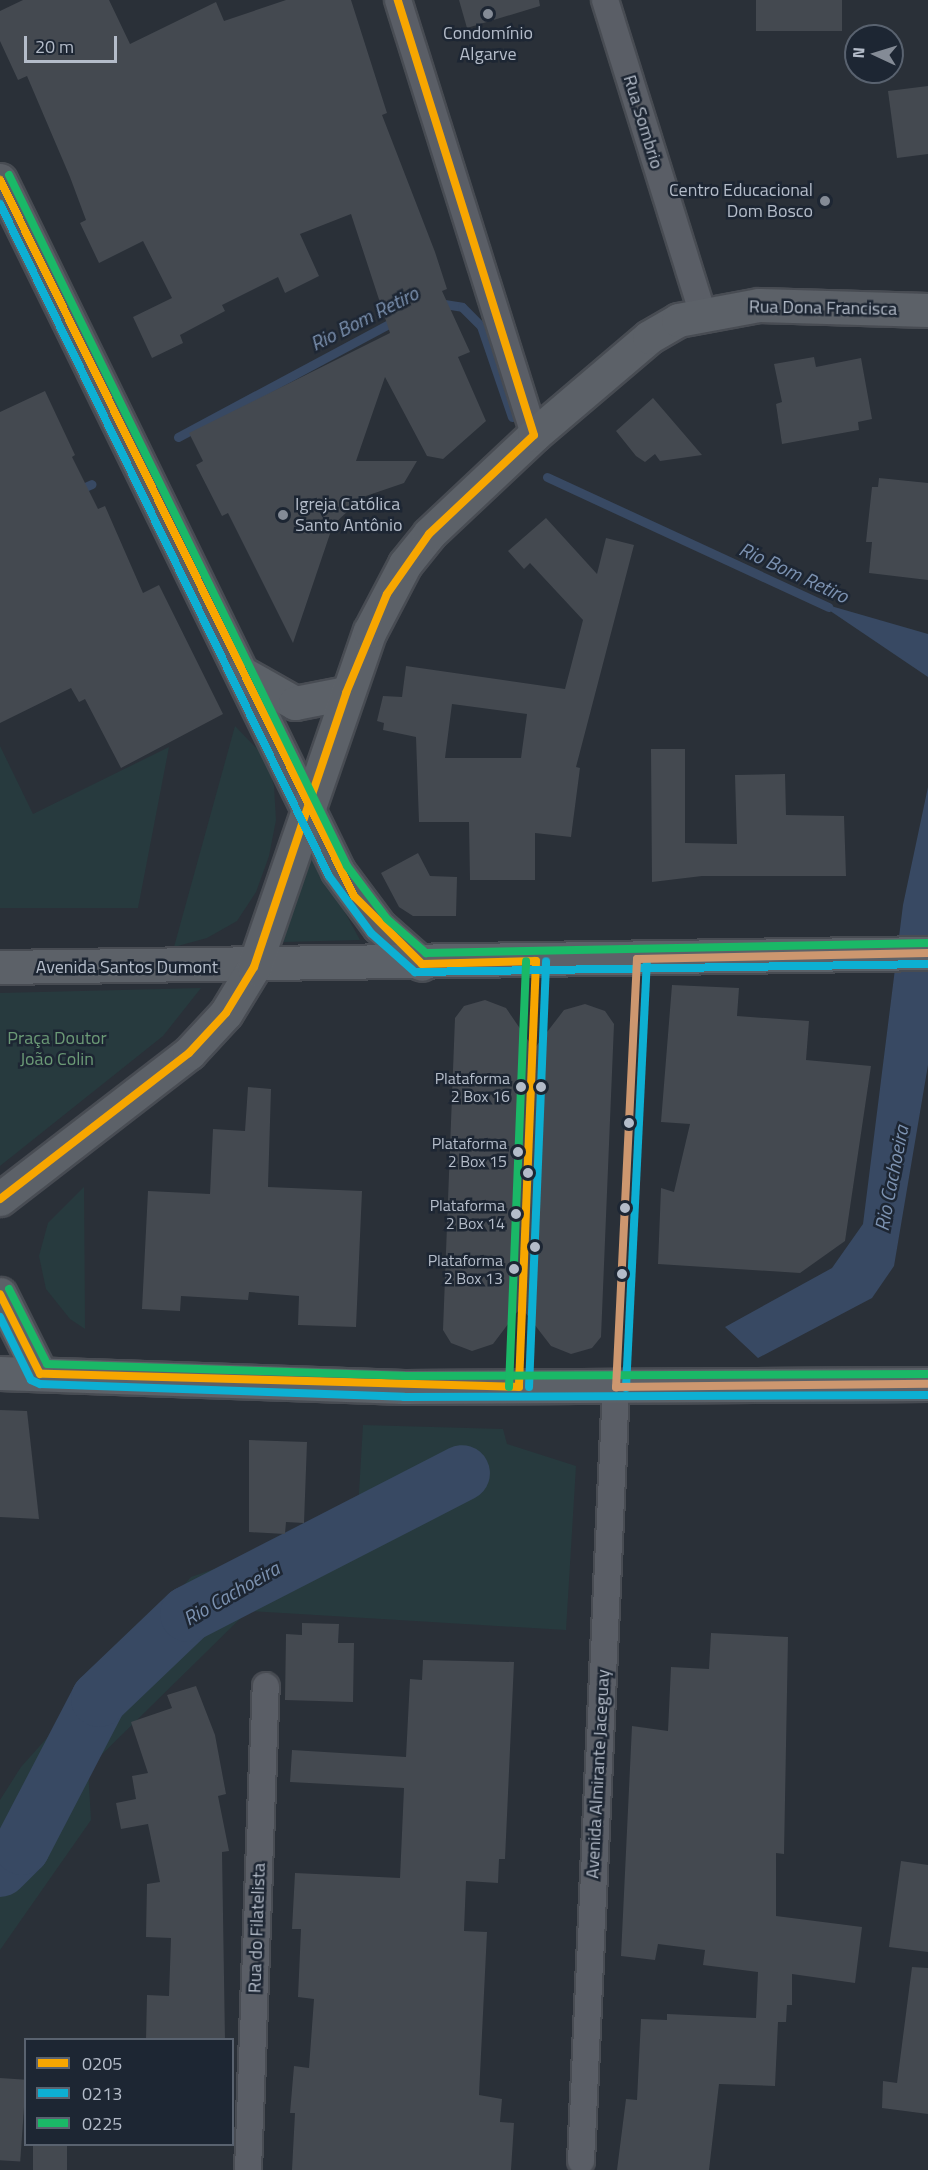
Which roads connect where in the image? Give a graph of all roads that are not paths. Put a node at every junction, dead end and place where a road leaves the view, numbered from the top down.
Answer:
1 (398, 0) edge
2 (605, 0) edge
3 (0, 180) edge
4 (928, 310) edge
5 (702, 312) junction
6 (534, 435) junction
7 (242, 673) junction
8 (346, 693) junction
9 (307, 807) junction
10 (928, 953) edge
11 (422, 964) junction
12 (0, 967) edge
13 (254, 967) junction
14 (0, 1199) edge
15 (0, 1294) edge
16 (0, 1373) edge
17 (40, 1374) junction
18 (928, 1384) edge
19 (616, 1387) junction
20 (266, 1686) dead end
21 (581, 2161) dead end
22 (248, 2170) edge

1 - 6 street
2 - 5 street, Rua Sombrio
3 - 7 main road
4 - 5 main road, Rua Dona Francisca
5 - 6 main road, Rua Dona Francisca
6 - 8 main road, Rua Dona Francisca
7 - 8 main road
7 - 9 main road
8 - 9 main road, Rua Dona Francisca
9 - 11 main road
9 - 13 main road, Rua Dona Francisca
10 - 11 main road, Avenida Santos Dumont
11 - 13 main road, Avenida Santos Dumont
12 - 13 main road, Avenida Santos Dumont
13 - 14 main road, Rua Dona Francisca
15 - 17 main road
16 - 17 main road
17 - 19 main road
18 - 19 main road
19 - 21 street, Avenida Almirante Jaceguay
20 - 22 street, Rua do Filatelista

